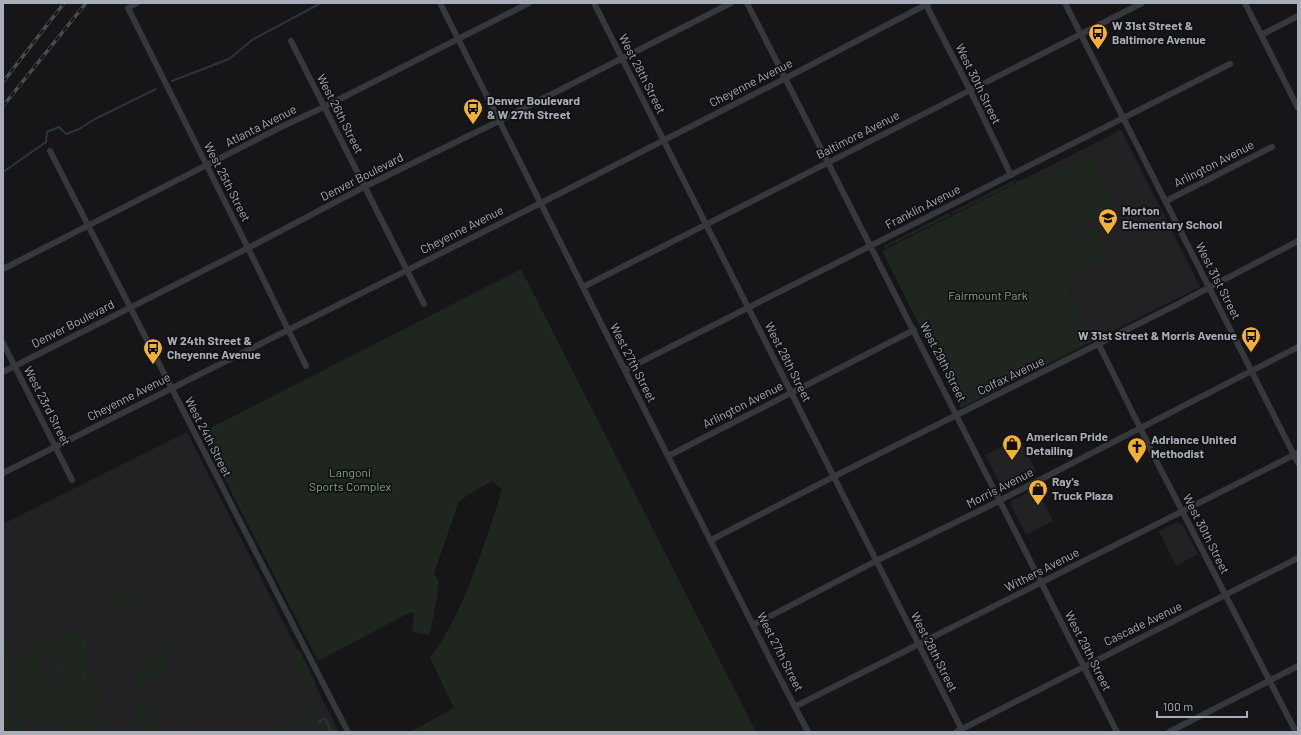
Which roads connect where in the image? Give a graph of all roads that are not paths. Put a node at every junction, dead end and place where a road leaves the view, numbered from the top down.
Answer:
1 (137, 3) edge
2 (440, 3) edge
3 (529, 3) edge
4 (594, 3) edge
5 (732, 3) edge
6 (747, 3) edge
7 (1065, 3) edge
8 (1142, 3) edge
9 (1244, 3) edge
10 (926, 4) edge
11 (1298, 16) edge
12 (1081, 34) junction
13 (1261, 35) junction
14 (458, 39) junction
15 (291, 41) dead end
16 (622, 59) junction
17 (1230, 64) dead end
18 (786, 78) junction
19 (970, 90) junction
20 (1296, 100) edge
21 (324, 107) junction
22 (1298, 108) edge
23 (1124, 119) junction
24 (499, 121) junction
25 (663, 140) junction
26 (1272, 147) dead end
27 (50, 150) dead end
28 (829, 163) junction
29 (207, 165) junction
30 (1011, 174) junction
31 (364, 187) junction
32 (1166, 202) junction
33 (541, 203) junction
34 (706, 224) junction
35 (89, 226) junction
36 (1298, 241) edge
37 (871, 246) junction
38 (248, 248) junction
39 (3, 269) edge
40 (407, 270) junction
41 (583, 287) junction
42 (1209, 288) junction
43 (424, 304) dead end
44 (130, 308) junction
45 (749, 308) junction
46 (288, 330) junction
47 (914, 330) junction
48 (3, 343) edge
49 (1099, 345) junction
50 (1298, 347) edge
51 (306, 366) dead end
52 (15, 367) junction
53 (625, 370) junction
54 (1251, 371) junction
55 (3, 372) edge
56 (171, 388) junction
57 (791, 393) junction
58 (957, 415) junction
59 (1141, 428) junction
60 (56, 446) junction
61 (1296, 454) edge
62 (668, 456) junction
63 (1298, 463) edge
64 (3, 473) edge
65 (833, 477) junction
66 (72, 480) dead end
67 (999, 501) junction
68 (1183, 511) junction
69 (711, 540) junction
70 (1298, 558) edge
71 (876, 561) junction
72 (1041, 582) junction
73 (1225, 596) junction
74 (753, 625) junction
75 (919, 645) junction
76 (1084, 666) junction
77 (1298, 666) edge
78 (1269, 680) junction
79 (796, 706) junction
80 (960, 731) edge
81 (348, 732) edge
82 (808, 732) edge
83 (1117, 732) edge
84 (1169, 732) edge
85 (1296, 732) edge

1 - 29 street, West 25th Street
2 - 14 street, West 27th Street
3 - 14 street, Atlanta Avenue
4 - 16 street, West 28th Street
5 - 16 street, Denver Boulevard
6 - 18 street, West 29th Street
7 - 12 street, West 31st Street
8 - 12 street, Baltimore Avenue
9 - 13 street
10 - 18 street, Cheyenne Avenue
10 - 19 street, West 30th Street
11 - 13 street
12 - 19 street, Baltimore Avenue
12 - 23 street, West 31st Street
13 - 20 street
14 - 21 street, Atlanta Avenue
14 - 24 street, West 27th Street
15 - 21 street, West 26th Street
16 - 24 street, Denver Boulevard
16 - 25 street, West 28th Street
17 - 23 street, Franklin Avenue
18 - 25 street, Cheyenne Avenue
18 - 28 street, West 29th Street
19 - 28 street, Baltimore Avenue
19 - 30 street, West 30th Street
20 - 22 street
21 - 29 street, Atlanta Avenue
21 - 31 street, West 26th Street
23 - 30 street, Franklin Avenue
23 - 32 street, West 31st Street
24 - 31 street, Denver Boulevard
24 - 33 street, West 27th Street
25 - 33 street, Cheyenne Avenue
25 - 34 street, West 28th Street
26 - 32 street, Arlington Avenue
27 - 35 street, West 24th Street
28 - 34 street, Baltimore Avenue
28 - 37 street, West 29th Street
29 - 35 street, Atlanta Avenue
29 - 38 street, West 25th Street
30 - 37 street, Franklin Avenue
31 - 38 street, Denver Boulevard
31 - 40 street, West 26th Street
32 - 42 street, West 31st Street
33 - 40 street, Cheyenne Avenue
33 - 41 street, West 27th Street
34 - 41 street, Baltimore Avenue
34 - 45 street, West 28th Street
35 - 39 street, Atlanta Avenue
35 - 44 street, West 24th Street
36 - 42 street, Colfax Avenue
37 - 45 street, Franklin Avenue
37 - 47 street, West 29th Street
38 - 44 street, Denver Boulevard
38 - 46 street, West 25th Street
40 - 43 street, West 26th Street
40 - 46 street, Cheyenne Avenue
41 - 53 street, West 27th Street
42 - 49 street, Colfax Avenue
42 - 54 street, West 31st Street
44 - 52 street, Denver Boulevard
44 - 56 street, West 24th Street
45 - 53 street, Franklin Avenue
45 - 57 street, West 28th Street
46 - 51 street, West 25th Street
46 - 56 street, Cheyenne Avenue
47 - 57 street, Arlington Avenue
47 - 58 street, West 29th Street
48 - 52 street, West 23rd Street
49 - 58 street, Colfax Avenue
49 - 59 street, West 30th Street
50 - 54 street, Morris Avenue
52 - 55 street, Denver Boulevard
52 - 60 street, West 23rd Street
53 - 62 street, West 27th Street
54 - 59 street, Morris Avenue
54 - 61 street, West 31st Street
56 - 60 street, Cheyenne Avenue
56 - 81 street, West 24th Street
57 - 62 street, Arlington Avenue
57 - 65 street, West 28th Street
58 - 65 street, Colfax Avenue
58 - 67 street, West 29th Street
59 - 67 street, Morris Avenue
59 - 68 street, West 30th Street
60 - 64 street, Cheyenne Avenue
60 - 66 street, West 23rd Street
61 - 63 street, West 31st Street
61 - 68 street, Withers Avenue
62 - 69 street, West 27th Street
65 - 69 street, Colfax Avenue
65 - 71 street, West 28th Street
67 - 71 street, Morris Avenue
67 - 72 street, West 29th Street
68 - 72 street, Withers Avenue
68 - 73 street, West 30th Street
69 - 74 street, West 27th Street
70 - 73 street, Cascade Avenue
71 - 74 street, Morris Avenue
71 - 75 street, West 28th Street
72 - 75 street, Withers Avenue
72 - 76 street, West 29th Street
73 - 76 street, Cascade Avenue
73 - 78 street, West 30th Street
74 - 79 street, West 27th Street
75 - 79 street, Withers Avenue
75 - 80 street, West 28th Street
76 - 80 street, Cascade Avenue
76 - 83 street, West 29th Street
77 - 78 street
78 - 84 street
78 - 85 street, West 30th Street
79 - 82 street, West 27th Street

